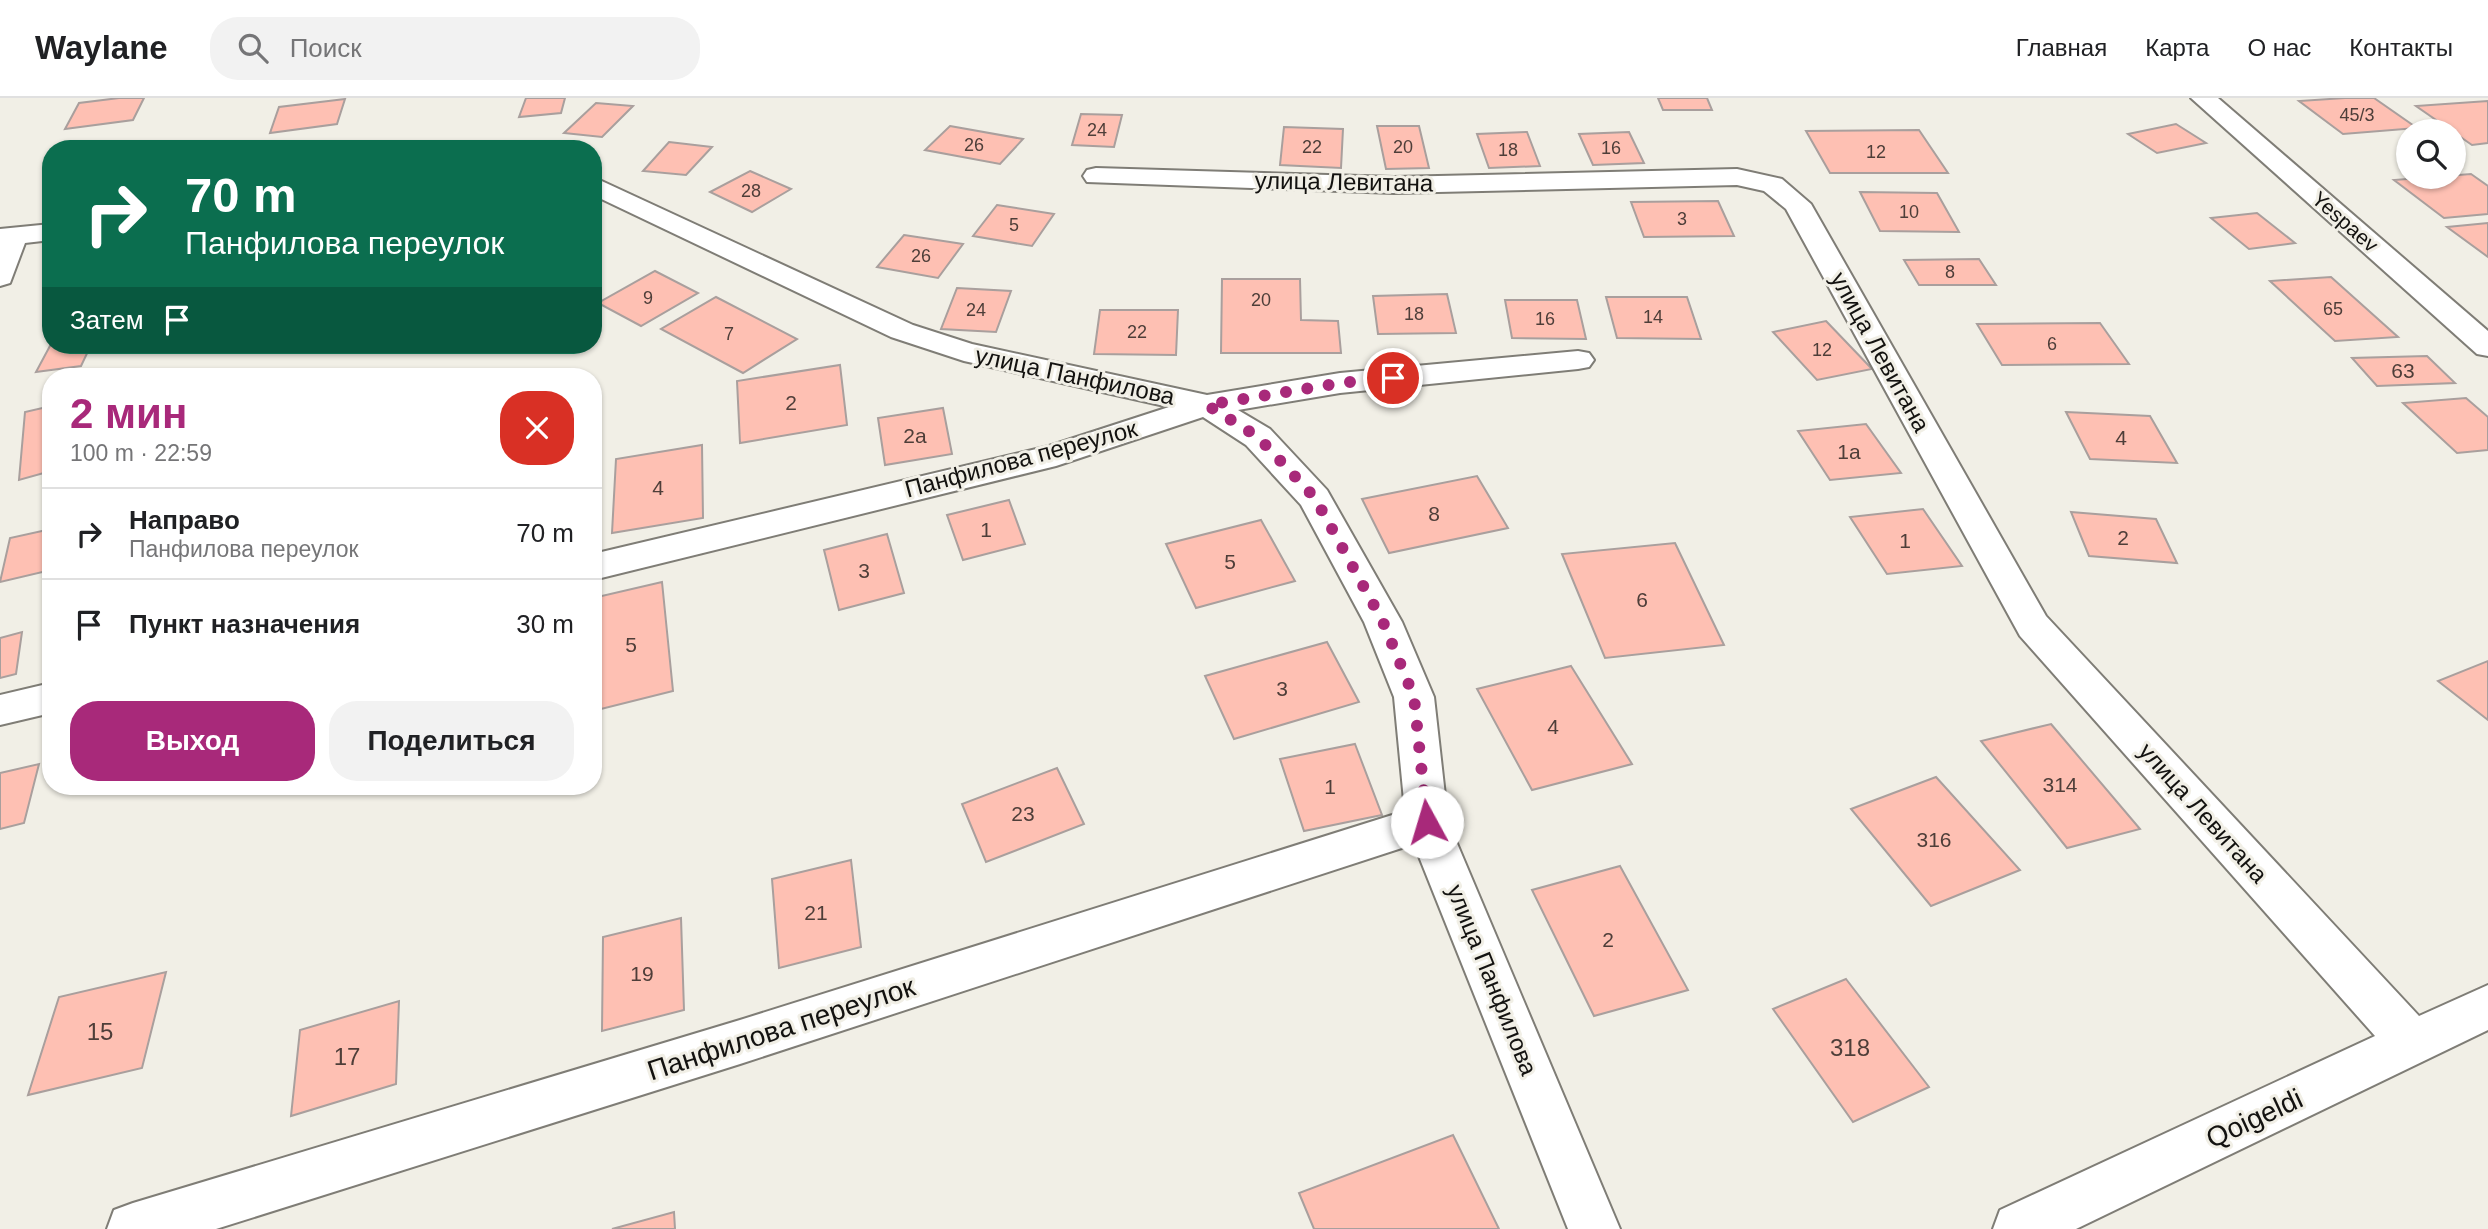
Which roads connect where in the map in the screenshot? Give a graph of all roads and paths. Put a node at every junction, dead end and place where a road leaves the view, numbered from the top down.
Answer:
1 (2203, 98) edge
2 (1096, 176) dead end
3 (602, 189) edge
4 (42, 233) edge
5 (7, 236) edge
6 (0, 276) edge
7 (2488, 347) edge
8 (1578, 360) dead end
9 (1207, 405) junction
10 (602, 565) edge
11 (42, 700) edge
12 (0, 710) edge
13 (1427, 822) junction
14 (2488, 1007) edge
15 (2412, 1043) junction
16 (133, 1229) edge
17 (1594, 1229) edge
18 (2019, 1229) edge

1 - 7 street, Yespaev
2 - 15 street, улица Левитана
3 - 9 street, улица Панфилова
4 - 5 street
5 - 6 street
8 - 9 street, Панфилова переулок
9 - 10 street, Панфилова переулок
9 - 13 street, улица Панфилова
11 - 12 street
13 - 16 street, Панфилова переулок
13 - 17 street, улица Панфилова
14 - 15 street, Qoigeldi
15 - 18 street, Qoigeldi

